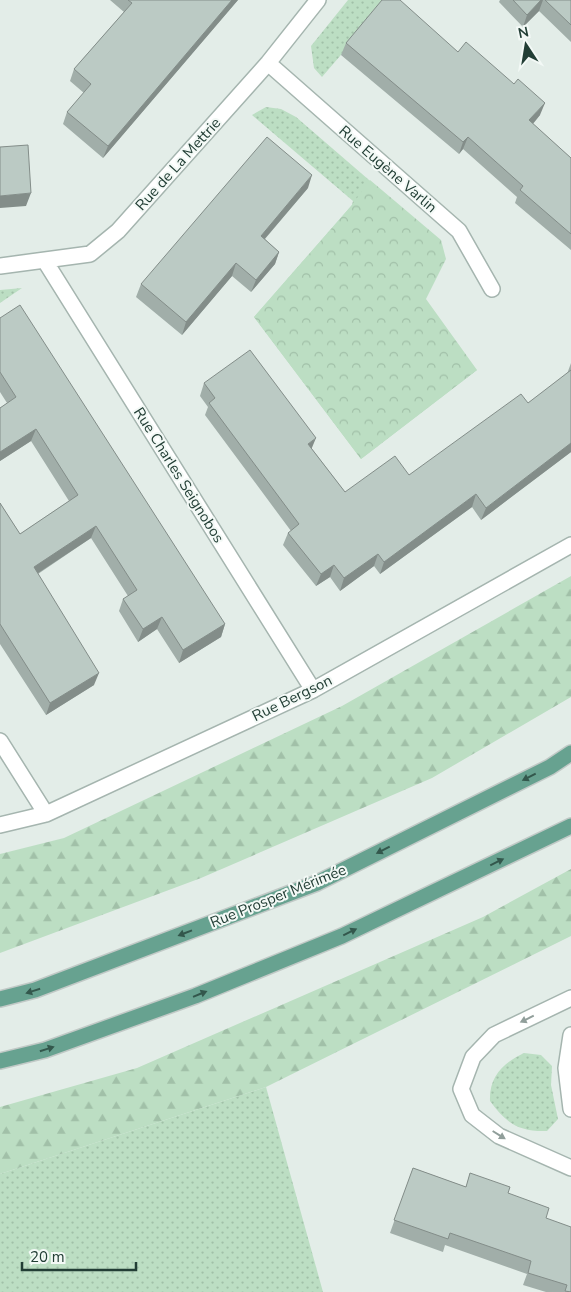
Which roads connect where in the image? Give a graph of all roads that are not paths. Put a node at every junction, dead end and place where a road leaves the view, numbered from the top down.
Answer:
1 (318, 0) edge
2 (268, 62) junction
3 (45, 261) junction
4 (0, 266) edge
5 (492, 289) dead end
6 (571, 545) edge
7 (313, 690) junction
8 (0, 741) edge
9 (571, 754) edge
10 (46, 814) junction
11 (0, 825) edge
12 (571, 826) edge
13 (571, 998) edge
14 (0, 999) edge
15 (571, 1035) edge
16 (0, 1061) edge
17 (571, 1109) edge
18 (571, 1168) edge

1 - 2 street, Rue de La Mettrie
2 - 3 street, Rue de La Mettrie
2 - 5 street, Rue Eugène Varlin
3 - 4 street, Rue de La Mettrie
3 - 7 street, Rue Charles Seignobos
6 - 7 street, Rue Bergson
7 - 10 street, Rue Bergson
8 - 10 street
9 -> 14 main road, Rue Prosper Mérimée
10 - 11 street, Rue Bergson
16 -> 12 main road
13 -> 18 street
15 - 17 street

